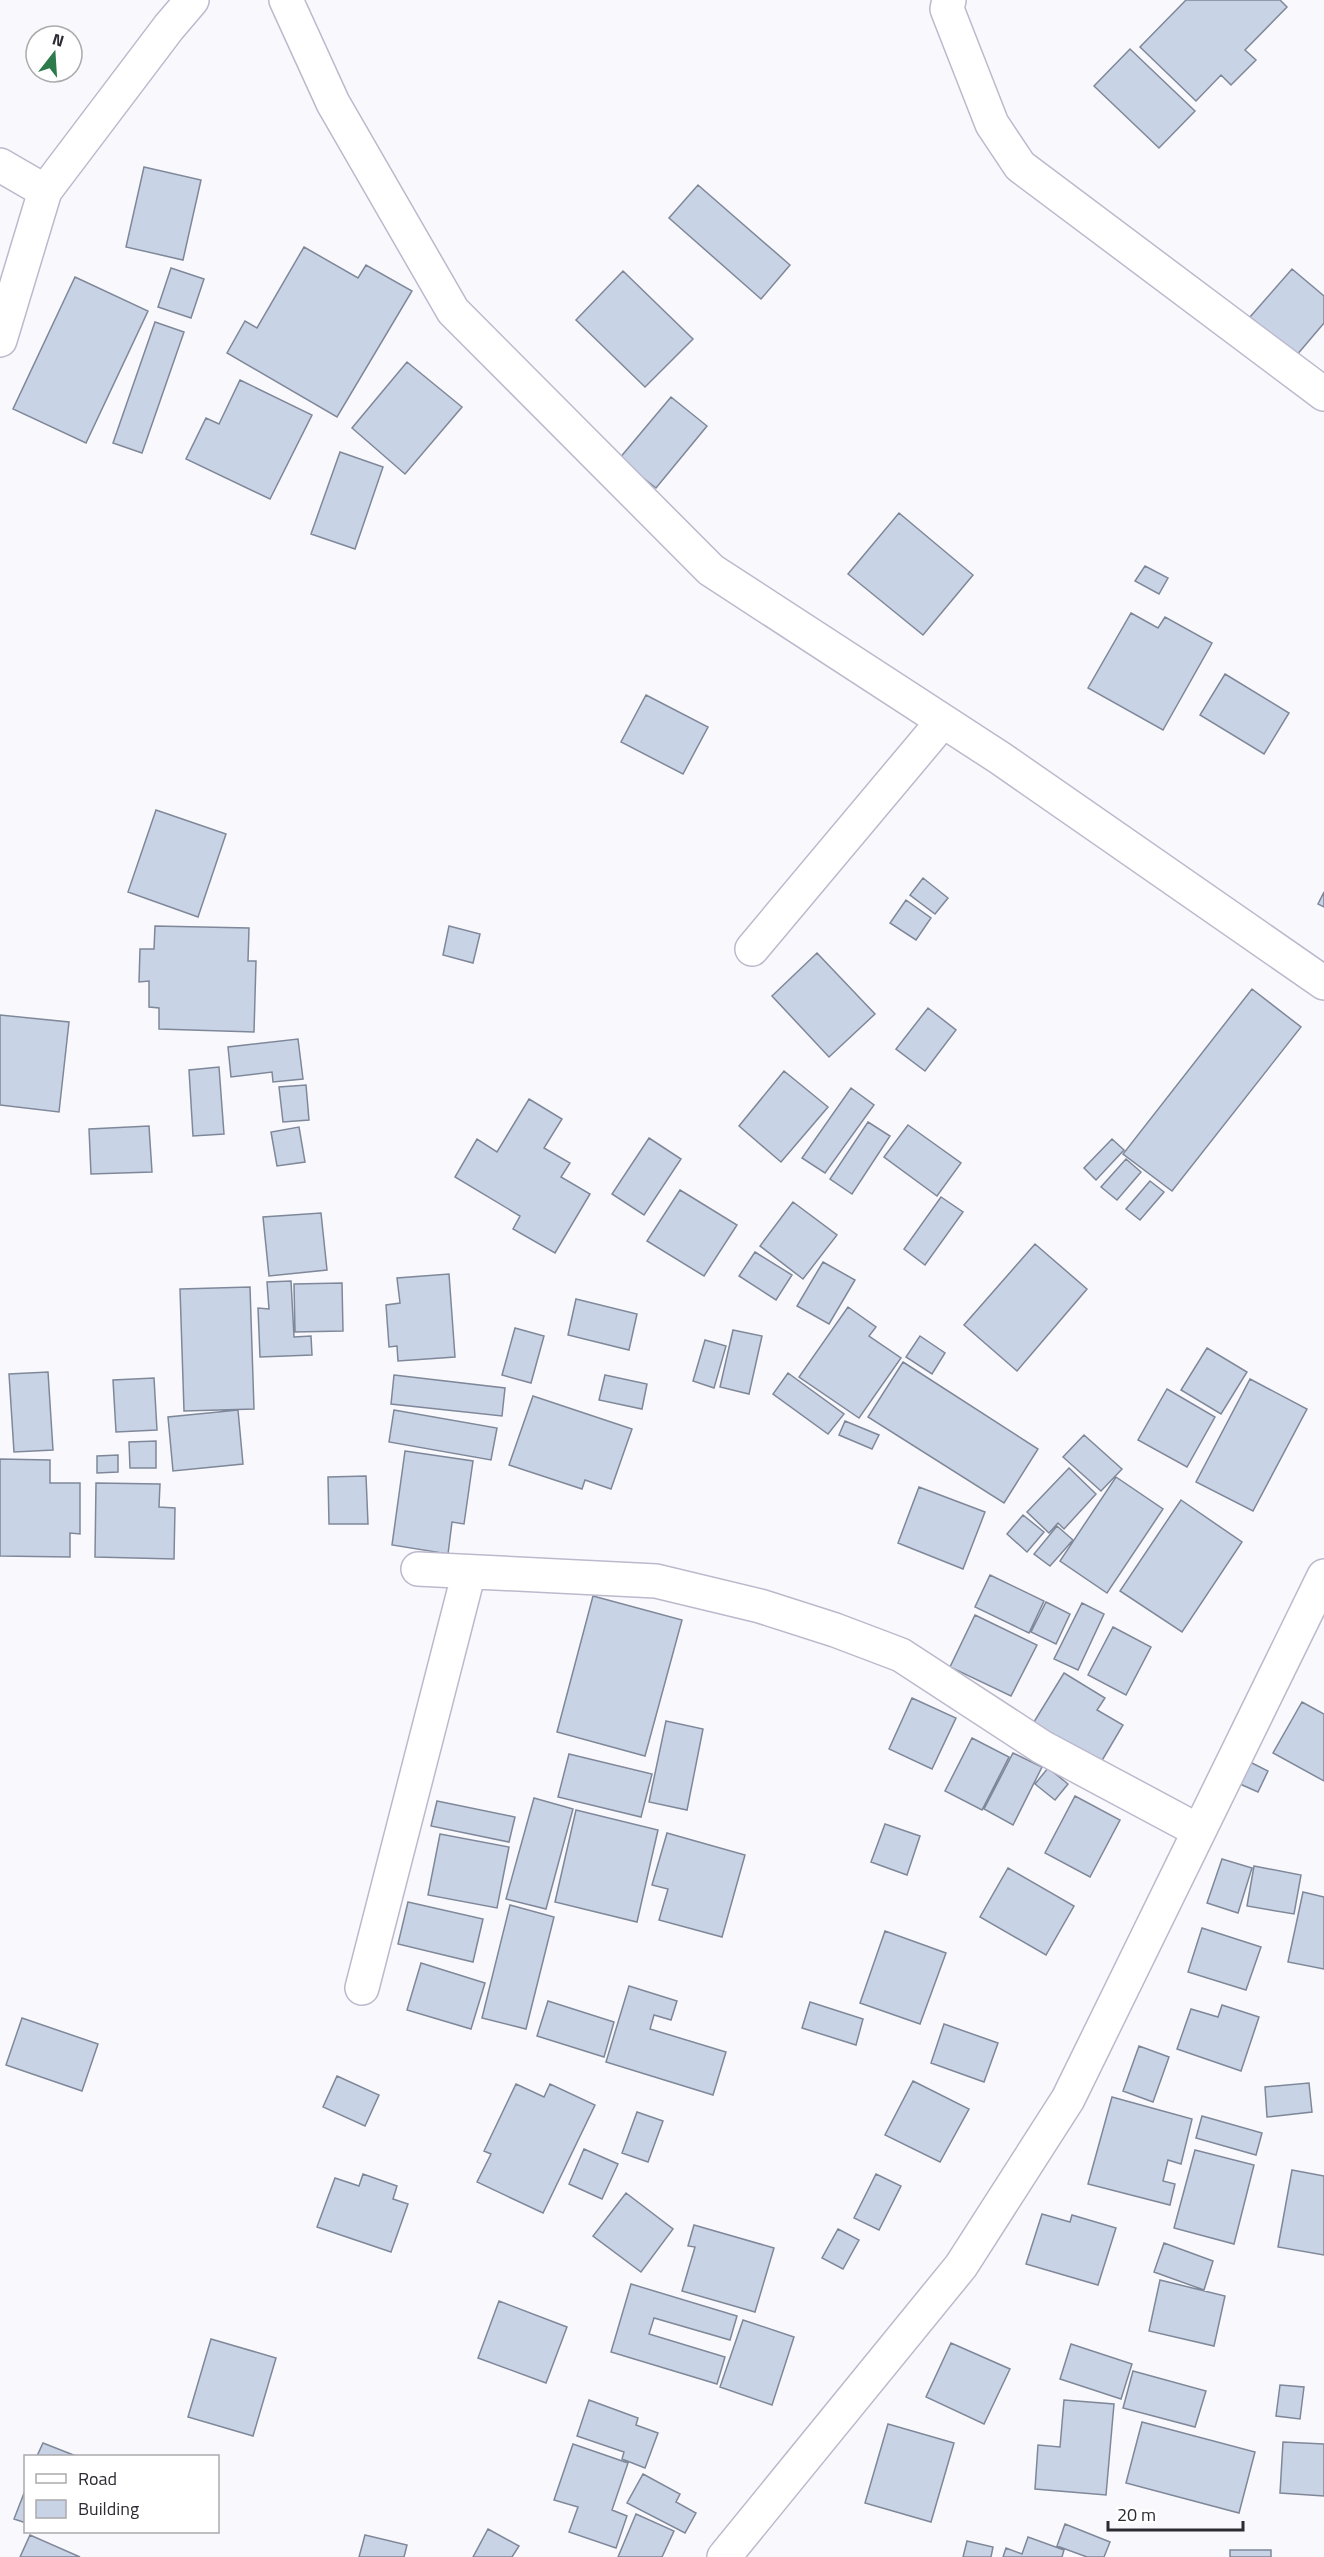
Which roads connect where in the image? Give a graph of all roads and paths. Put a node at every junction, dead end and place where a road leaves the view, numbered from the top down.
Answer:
1 (192, 0) edge
2 (286, 0) edge
3 (949, 0) edge
4 (0, 165) edge
5 (45, 191) junction
6 (0, 340) edge
7 (1324, 394) edge
8 (943, 721) junction
9 (752, 949) dead end
10 (1324, 983) edge
11 (418, 1569) dead end
12 (469, 1572) junction
13 (1324, 1576) edge
14 (1199, 1831) junction
15 (362, 1988) dead end
16 (724, 2557) edge

1 - 5 street
2 - 8 street
3 - 7 street
4 - 5 street
5 - 6 street
8 - 9 street
8 - 10 street
11 - 12 street
12 - 14 street
12 - 15 street
13 - 14 street
14 - 16 street

